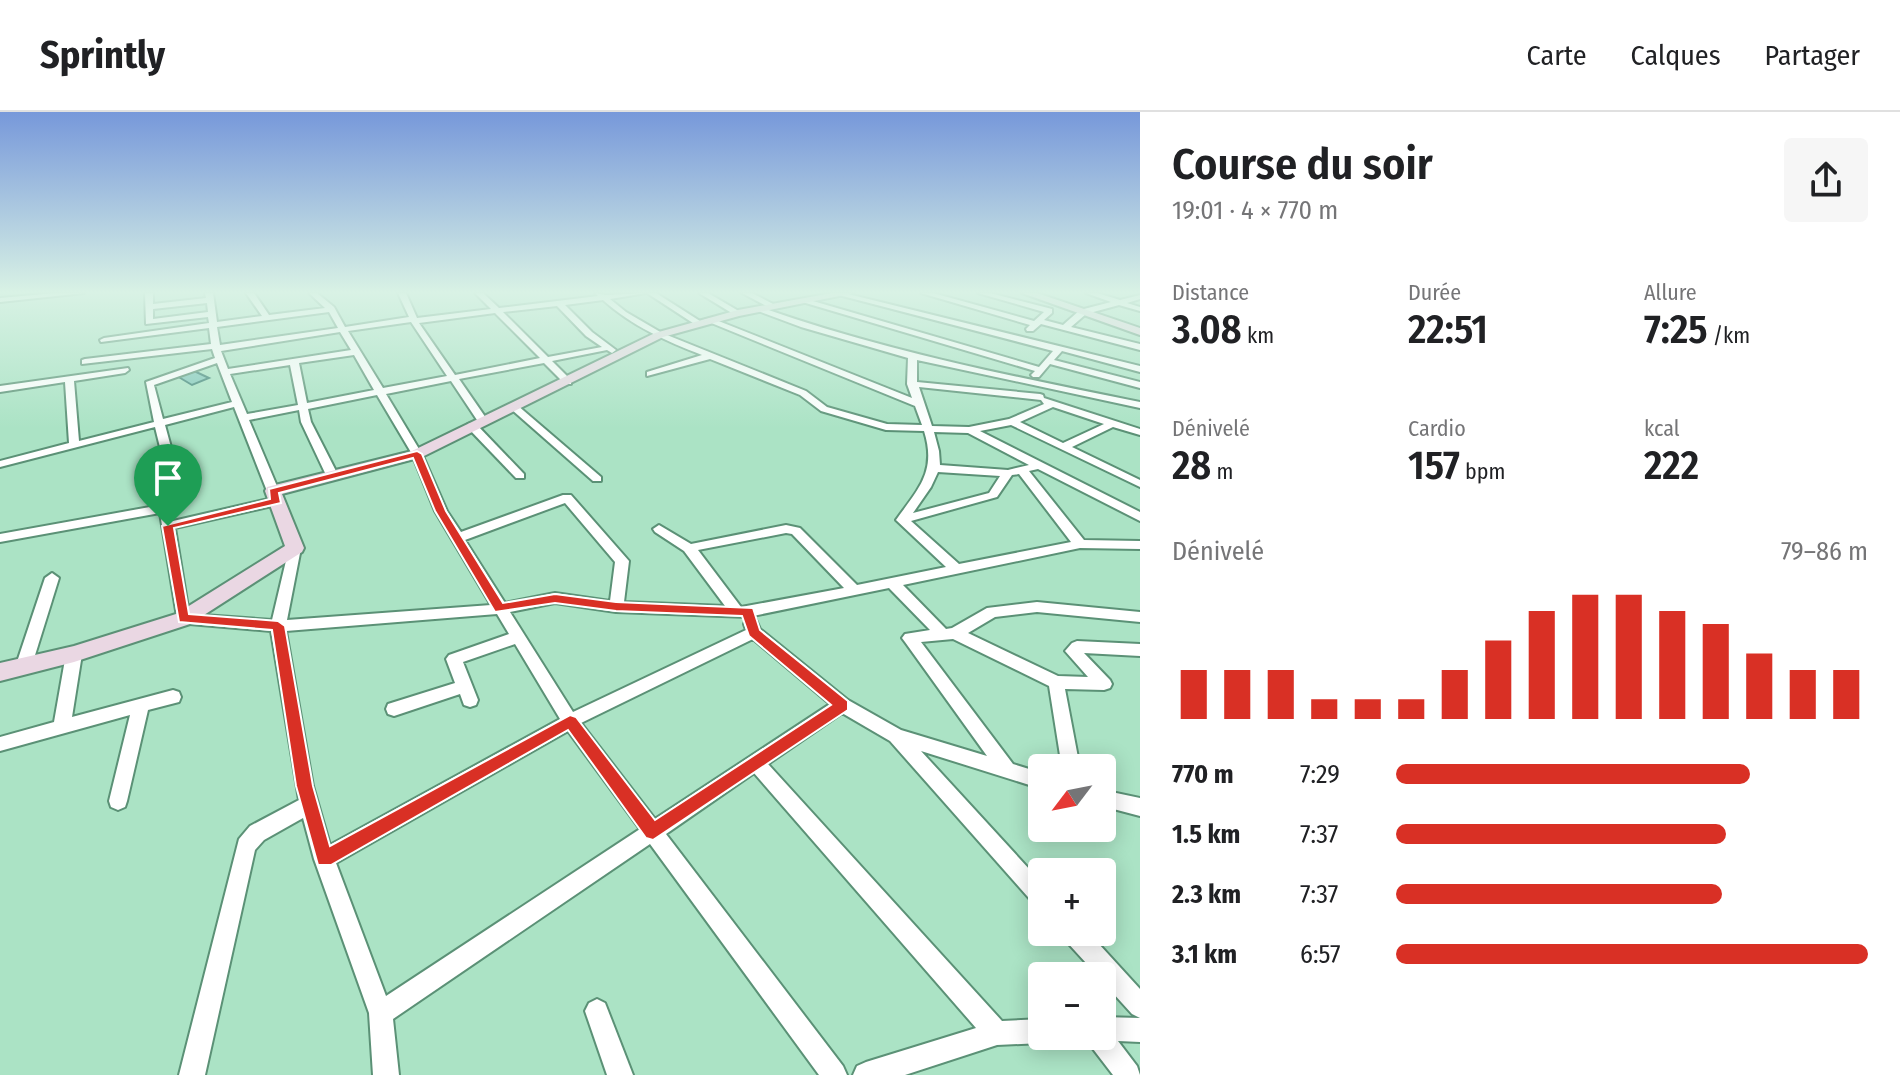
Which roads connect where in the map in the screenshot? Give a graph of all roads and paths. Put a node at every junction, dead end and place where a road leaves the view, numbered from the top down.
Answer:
1 (120, 338) edge
2 (214, 338) edge
3 (295, 338) edge
4 (348, 338) edge
5 (425, 338) edge
6 (525, 338) edge
7 (596, 338) edge
8 (653, 338) edge
9 (667, 338) edge
10 (748, 338) edge
11 (843, 338) edge
12 (930, 338) joint
13 (1010, 338) edge
14 (1020, 338) edge
15 (1104, 338) edge
16 (104, 340) dead end
17 (1018, 340) junction
18 (1140, 347) edge
19 (607, 348) junction
20 (1058, 350) junction
21 (217, 351) junction
22 (357, 352) junction
23 (621, 354) junction
24 (714, 355) junction
25 (910, 355) junction
26 (546, 359) junction
27 (294, 361) junction
28 (1048, 361) junction
29 (85, 362) dead end
30 (1140, 369) edge
31 (125, 370) dead end
32 (1040, 370) junction
33 (225, 372) junction
34 (650, 374) dead end
35 (452, 376) junction
36 (69, 379) junction
37 (1030, 381) junction
38 (568, 382) junction
39 (912, 384) junction
40 (1047, 385) junction
41 (1140, 385) edge
42 (0, 389) edge
43 (379, 389) junction
44 (1040, 397) junction
45 (238, 403) junction
46 (1053, 403) junction
47 (918, 404) junction
48 (302, 405) junction
49 (1140, 405) edge
50 (514, 407) junction
51 (244, 418) junction
52 (1012, 422) junction
53 (478, 423) junction
54 (1113, 423) junction
55 (156, 424) junction
56 (931, 427) junction
57 (969, 430) junction
58 (1140, 432) edge
59 (74, 445) junction
60 (1063, 447) junction
61 (417, 454) junction
62 (0, 464) edge
63 (934, 468) junction
64 (1031, 469) junction
65 (1008, 473) junction
66 (332, 475) junction
67 (520, 476) dead end
68 (597, 479) dead end
69 (1140, 484) edge
70 (275, 496) junction
71 (165, 508) junction
72 (1140, 517) edge
73 (902, 520) junction
74 (168, 526) junction
75 (659, 529) dead end
76 (460, 537) junction
77 (0, 538) edge
78 (1080, 544) junction
79 (1138, 546) edge
80 (295, 548) junction
81 (689, 548) junction
82 (956, 569) junction
83 (52, 578) dead end
84 (892, 582) junction
85 (854, 590) junction
86 (616, 607) junction
87 (500, 609) junction
88 (742, 611) junction
89 (1140, 617) edge
90 (183, 619) junction
91 (278, 626) junction
92 (754, 632) junction
93 (949, 633) junction
94 (517, 637) junction
95 (1140, 650) edge
96 (74, 654) junction
97 (11, 670) edge
98 (1056, 682) junction
99 (173, 697) dead end
100 (141, 705) junction
101 (842, 705) junction
102 (394, 709) dead end
103 (570, 721) junction
104 (62, 727) junction
105 (896, 736) junction
106 (0, 744) edge
107 (1069, 754) edge
108 (756, 763) junction
109 (1007, 770) junction
110 (1028, 777) edge
111 (118, 801) dead end
112 (1116, 801) edge
113 (310, 804) junction
114 (1140, 807) edge
115 (653, 832) junction
116 (324, 859) junction
117 (1028, 882) edge
118 (1086, 946) edge
119 (1140, 1006) edge
120 (597, 1011) dead end
121 (381, 1013) junction
122 (1116, 1029) edge
123 (1140, 1030) edge
124 (1028, 1032) edge
125 (997, 1033) junction
126 (1109, 1050) edge
127 (192, 1075) edge
128 (386, 1075) edge
129 (620, 1075) edge
130 (834, 1075) edge
131 (866, 1075) edge
132 (1128, 1075) edge

1 - 16 street
2 - 21 street
3 - 21 street
4 - 22 street
5 - 35 street
6 - 26 street
7 - 19 street
8 - 23 street
9 - 24 street
10 - 47 street
11 - 25 street
12 - 25 street
12 - 32 street
13 - 17 street
14 - 17 street
15 - 18 street
17 - 20 street
19 - 23 street
19 - 26 street
20 - 28 street
20 - 30 street
21 - 29 street
21 - 33 street
21 - 55 street
22 - 27 street
22 - 43 street
23 - 38 street
24 - 34 street
24 - 56 street
25 - 37 street
25 - 39 street
26 - 35 street
26 - 38 street
27 - 33 street
27 - 48 street
28 - 32 street
28 - 41 street
31 - 36 street
32 - 37 street
33 - 45 street
35 - 43 street
35 - 53 street
36 - 42 street
36 - 59 street
37 - 40 street
38 - 50 street
39 - 44 street
39 - 47 street
40 - 44 street
40 - 49 street
43 - 48 street
43 - 61 street
44 - 46 street
45 - 51 street
45 - 55 street
46 - 52 street
46 - 54 street
47 - 56 street
48 - 51 street
48 - 66 street
50 - 53 street
50 - 68 street
51 - 70 street
52 - 57 street
52 - 60 street
53 - 61 street
53 - 67 street
54 - 58 street
54 - 60 street
55 - 59 street
55 - 71 street
56 - 57 street
56 - 63 street
57 - 64 street
59 - 62 street
60 - 69 street
61 - 66 street
61 - 76 street
63 - 65 street
63 - 73 street
64 - 65 street
64 - 72 street
64 - 78 street
65 - 73 street
66 - 70 street
70 - 74 street
70 - 80 street
71 - 74 street
71 - 77 street
73 - 82 street
74 - 90 street
75 - 81 street
76 - 86 street
76 - 87 street
78 - 79 street
78 - 82 street
80 - 90 street
80 - 91 street
81 - 85 street
81 - 88 street
82 - 84 street
83 - 97 street
84 - 85 street
84 - 93 street
85 - 88 street
86 - 87 street
86 - 88 street
87 - 91 street
87 - 94 street
88 - 92 street
89 - 93 street
90 - 91 street
90 - 96 street
91 - 113 street
92 - 101 street
92 - 103 street
93 - 98 street
93 - 109 street
94 - 102 street
94 - 103 street
95 - 98 street
96 - 97 street
96 - 104 street
98 - 107 street
99 - 100 street
100 - 104 street
100 - 111 street
101 - 105 street
101 - 108 street
103 - 115 street
103 - 116 street
104 - 106 street
105 - 109 street
105 - 117 street
108 - 115 street
108 - 125 street
109 - 110 street
112 - 114 street
113 - 116 street
113 - 127 street
115 - 121 street
115 - 130 street
116 - 121 street
118 - 119 street
120 - 129 street
121 - 128 street
122 - 123 street
124 - 125 street
125 - 131 street
126 - 132 street

